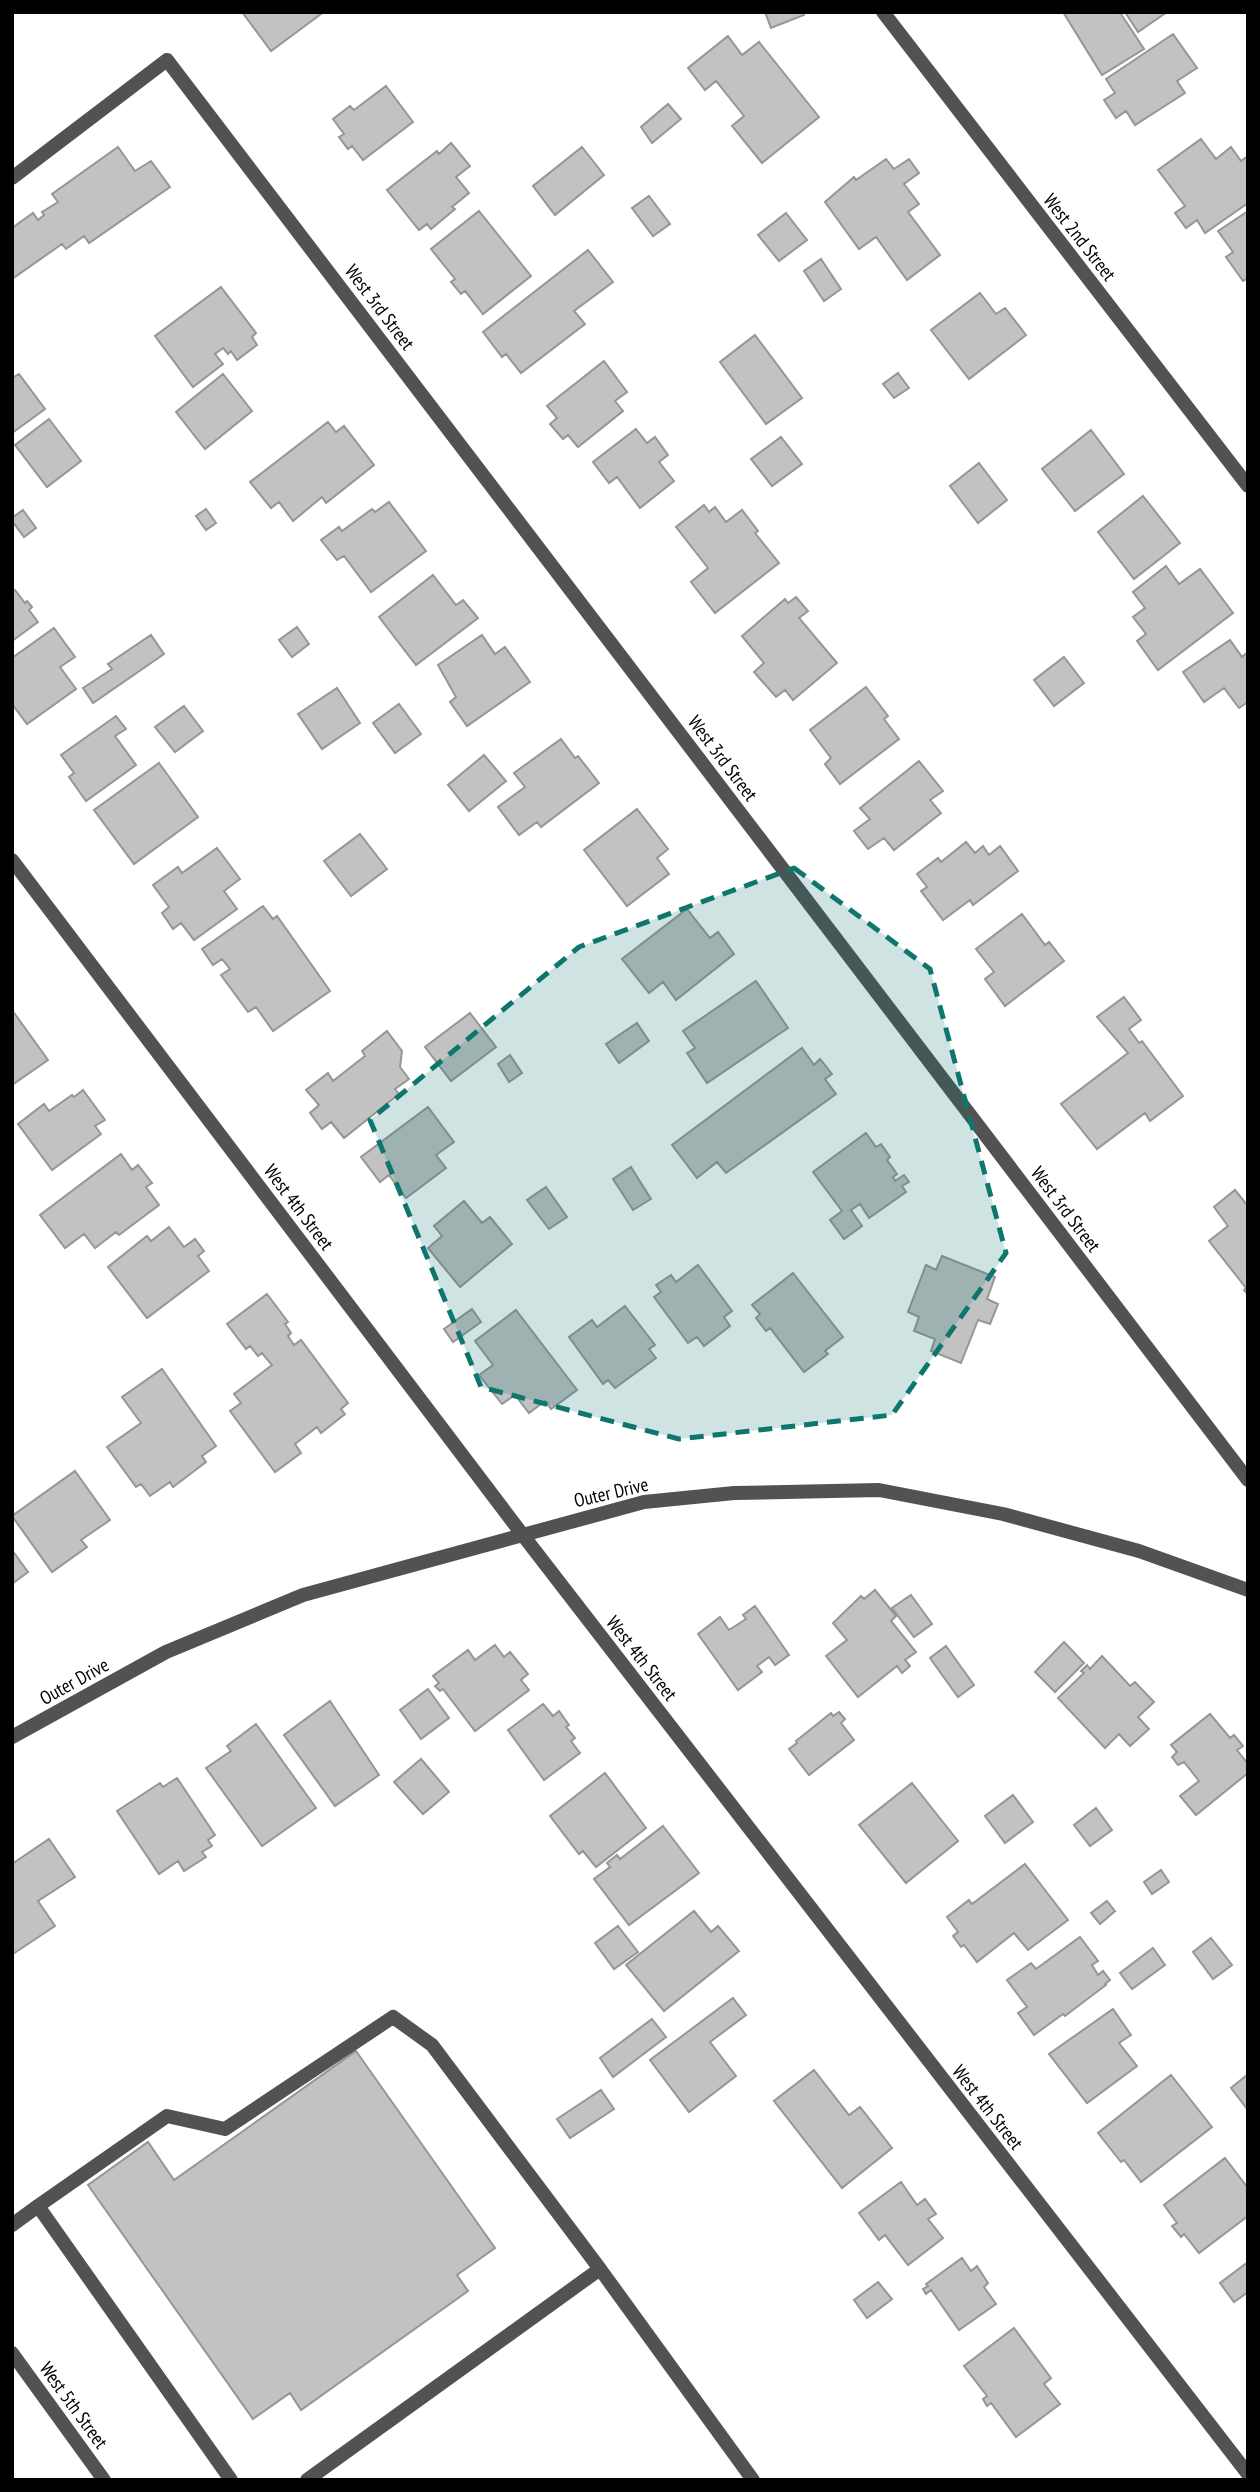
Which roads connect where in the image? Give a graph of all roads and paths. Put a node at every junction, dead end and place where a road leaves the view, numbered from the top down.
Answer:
1 (883, 12) edge
2 (12, 178) edge
3 (1248, 486) edge
4 (12, 860) edge
5 (1248, 1480) edge
6 (522, 1534) junction
7 (1248, 1590) edge
8 (12, 1737) edge
9 (38, 2206) junction
10 (12, 2225) edge
11 (600, 2269) junction
12 (12, 2353) edge
13 (1248, 2474) edge
14 (104, 2480) edge
15 (231, 2480) edge
16 (307, 2480) edge
17 (753, 2480) edge

1 - 3 street, West 2nd Street
2 - 5 street, West 3rd Street
4 - 6 street, West 4th Street
6 - 7 street, Outer Drive
6 - 8 street, Outer Drive
6 - 13 street, West 4th Street
9 - 10 street
9 - 11 street
9 - 15 street
11 - 16 street
11 - 17 street
12 - 14 street, West 5th Street

